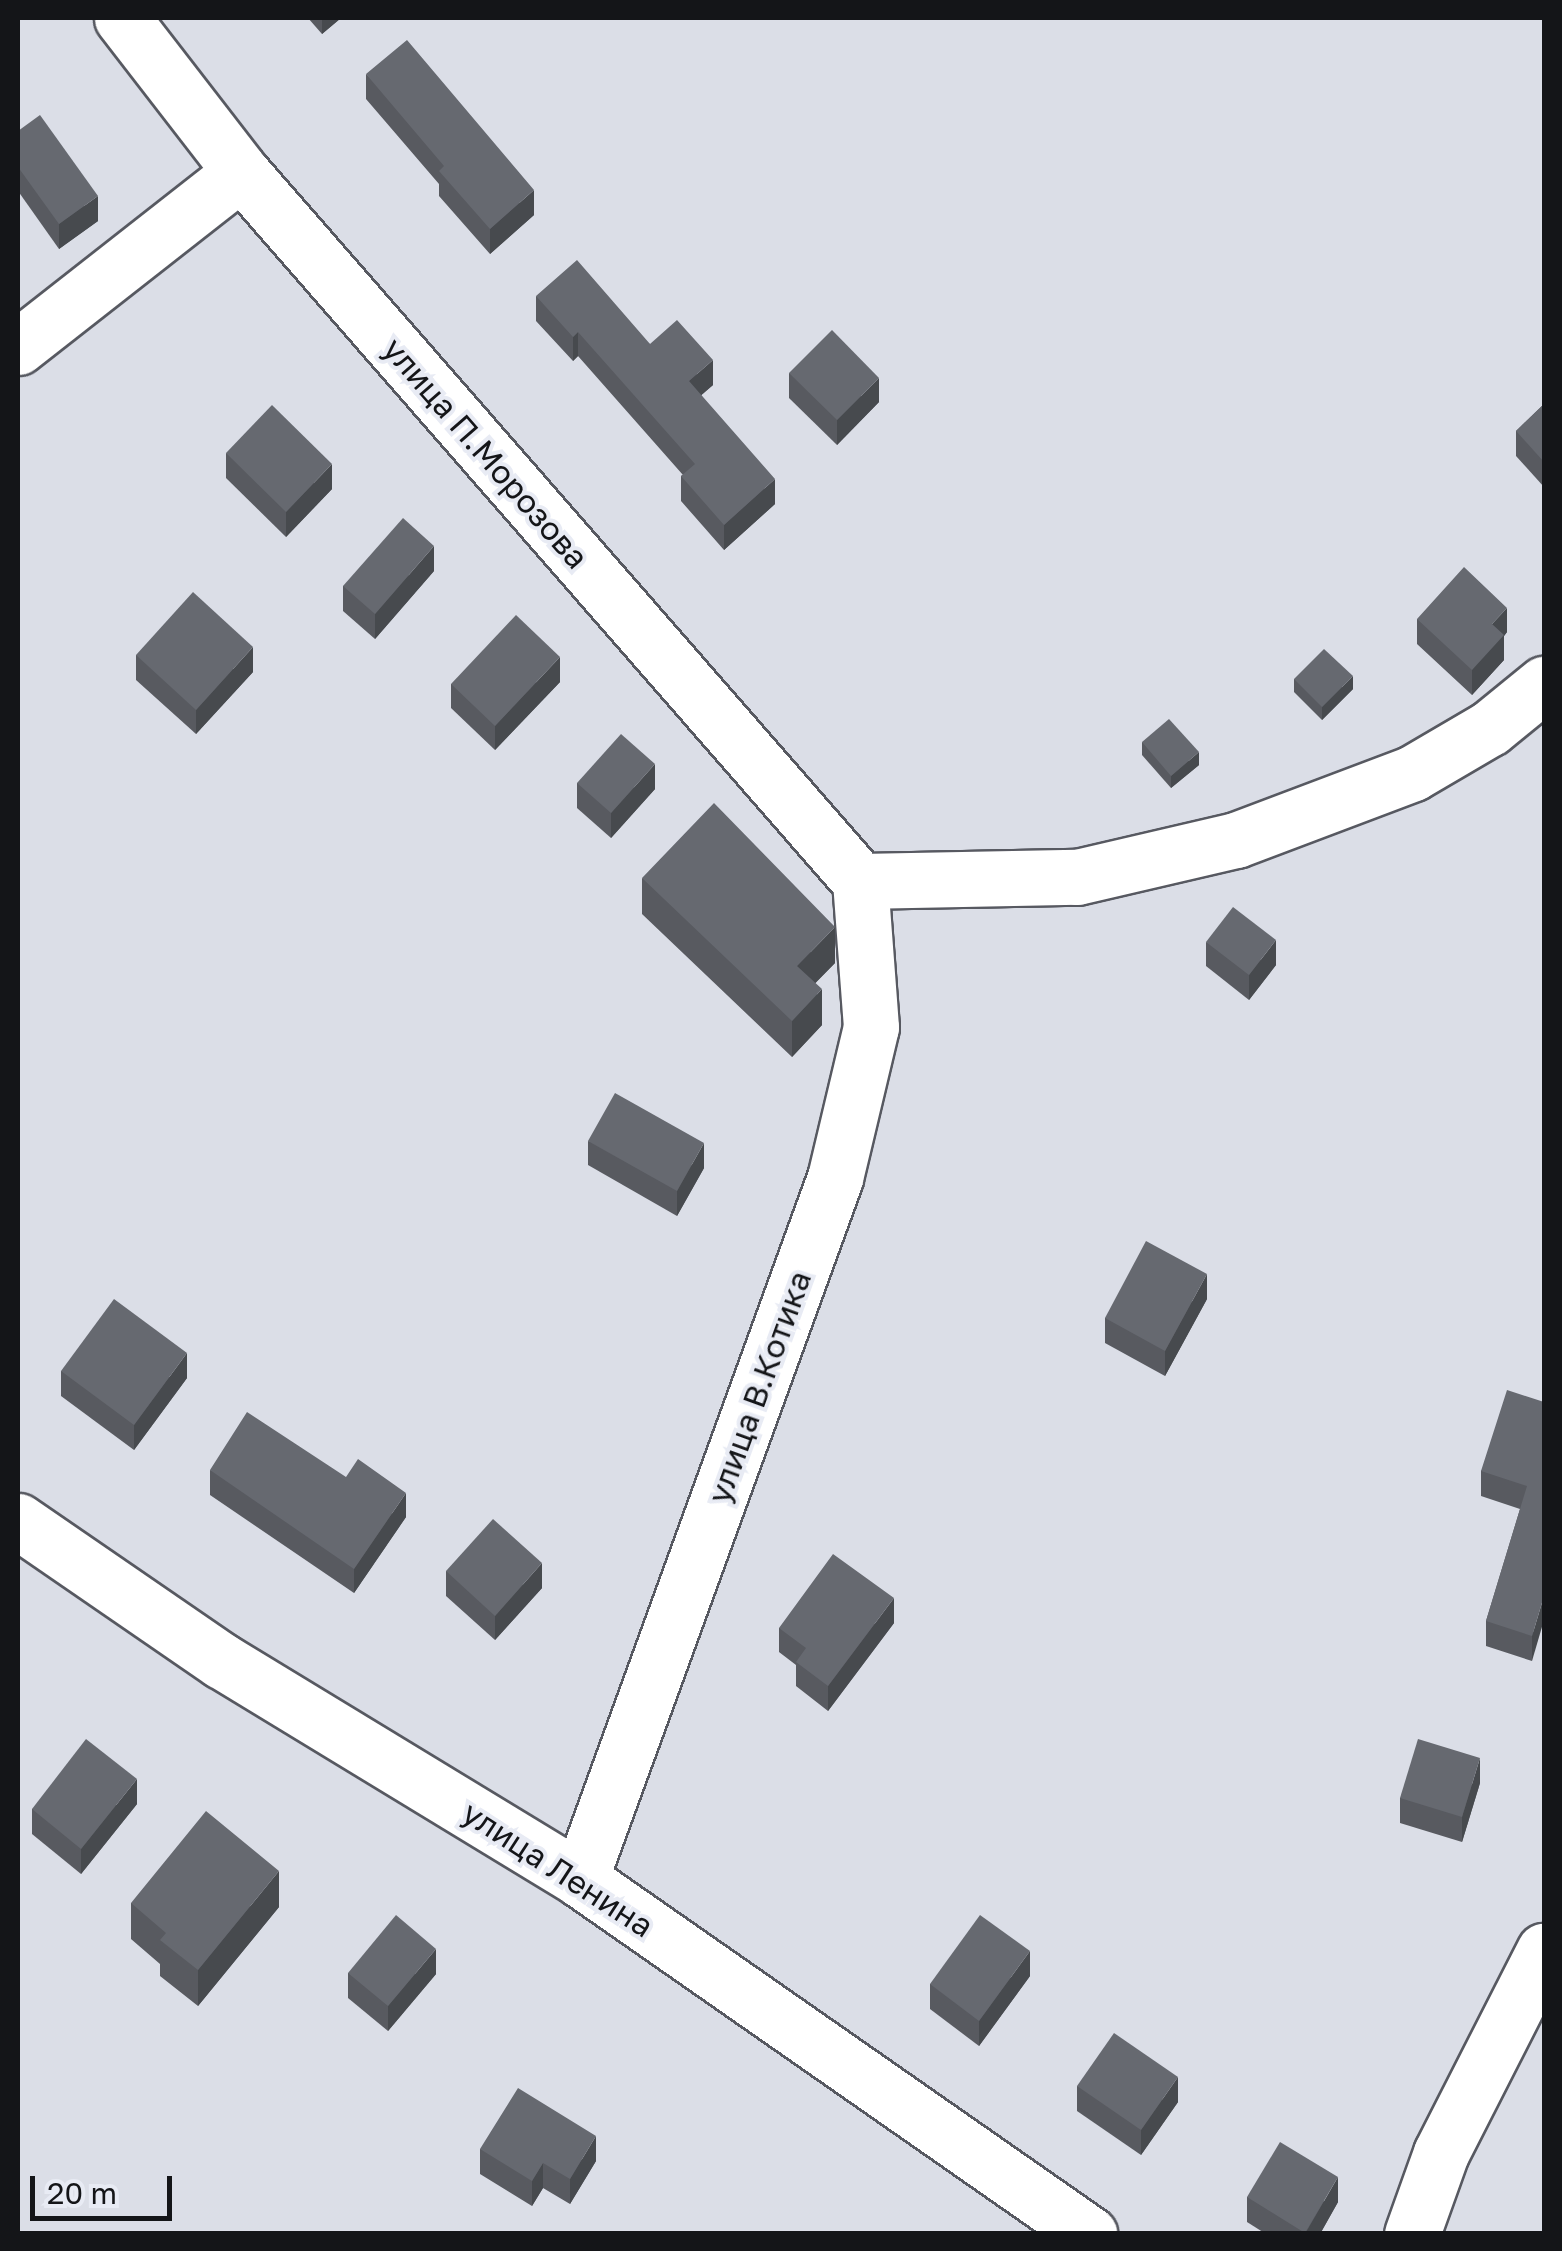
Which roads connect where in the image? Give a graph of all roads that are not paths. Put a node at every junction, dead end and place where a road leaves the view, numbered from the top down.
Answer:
1 (122, 18) edge
2 (241, 172) junction
3 (18, 348) edge
4 (1544, 684) edge
5 (860, 881) junction
6 (18, 1520) edge
7 (580, 1878) junction
8 (1544, 1952) edge
9 (1089, 2234) edge
10 (1412, 2234) edge

1 - 2 street, улица П.Морозова
2 - 3 street
2 - 5 street, улица П.Морозова
4 - 5 street
5 - 7 street, улица В.Котика
6 - 7 street, улица Ленина
7 - 9 street, улица Ленина
8 - 10 street

